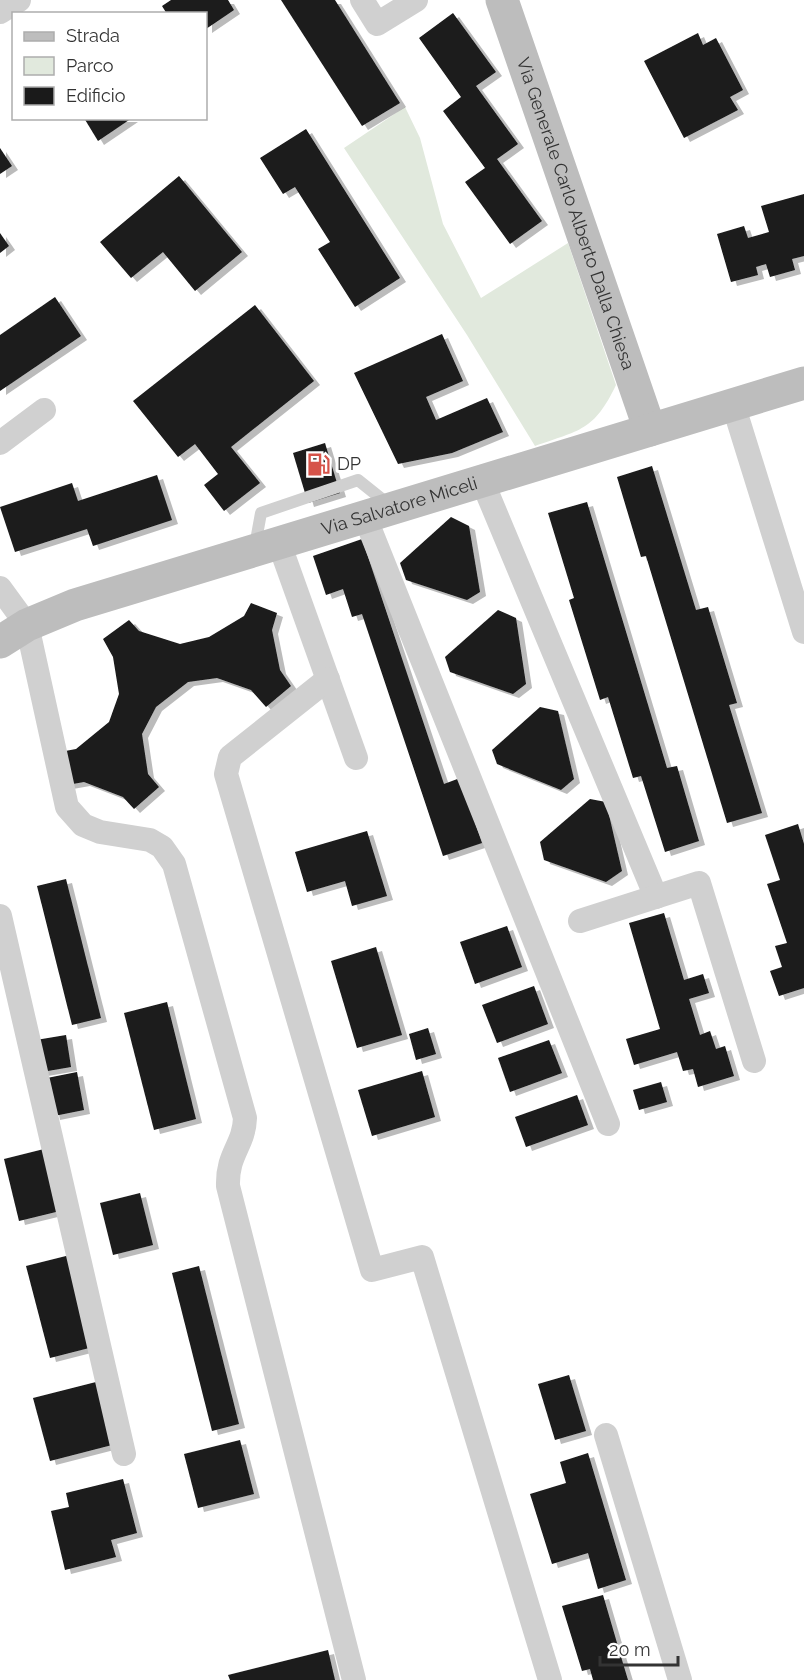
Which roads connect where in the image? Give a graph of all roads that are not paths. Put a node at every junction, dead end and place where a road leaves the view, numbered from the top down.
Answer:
1 (19, 0) edge
2 (362, 0) edge
3 (416, 0) edge
4 (502, 0) edge
5 (0, 12) edge
6 (804, 383) edge
7 (733, 404) junction
8 (44, 410) dead end
9 (650, 430) junction
10 (0, 443) edge
11 (483, 483) junction
12 (380, 513) junction
13 (266, 547) junction
14 (0, 588) edge
15 (804, 632) edge
16 (13, 633) edge
17 (328, 680) junction
18 (356, 758) dead end
19 (656, 897) junction
20 (0, 916) edge
21 (580, 921) dead end
22 (753, 1061) dead end
23 (608, 1124) dead end
24 (606, 1436) dead end
25 (124, 1454) dead end
26 (354, 1680) edge
27 (550, 1680) edge
28 (680, 1680) edge

1 - 5 street
2 - 3 street
4 - 9 street, Via Generale Carlo Alberto Dalla Chiesa
6 - 7 street, Via Salvatore Miceli
7 - 9 street, Via Salvatore Miceli
7 - 15 street
8 - 10 street
9 - 11 street, Via Salvatore Miceli
11 - 12 street, Via Salvatore Miceli
11 - 19 street
12 - 13 street, Via Salvatore Miceli
12 - 23 street
13 - 16 street, Via Salvatore Miceli
13 - 17 street
14 - 16 street
16 - 26 street
17 - 18 street
17 - 27 street
19 - 21 street
19 - 22 street
20 - 25 street
24 - 28 street

